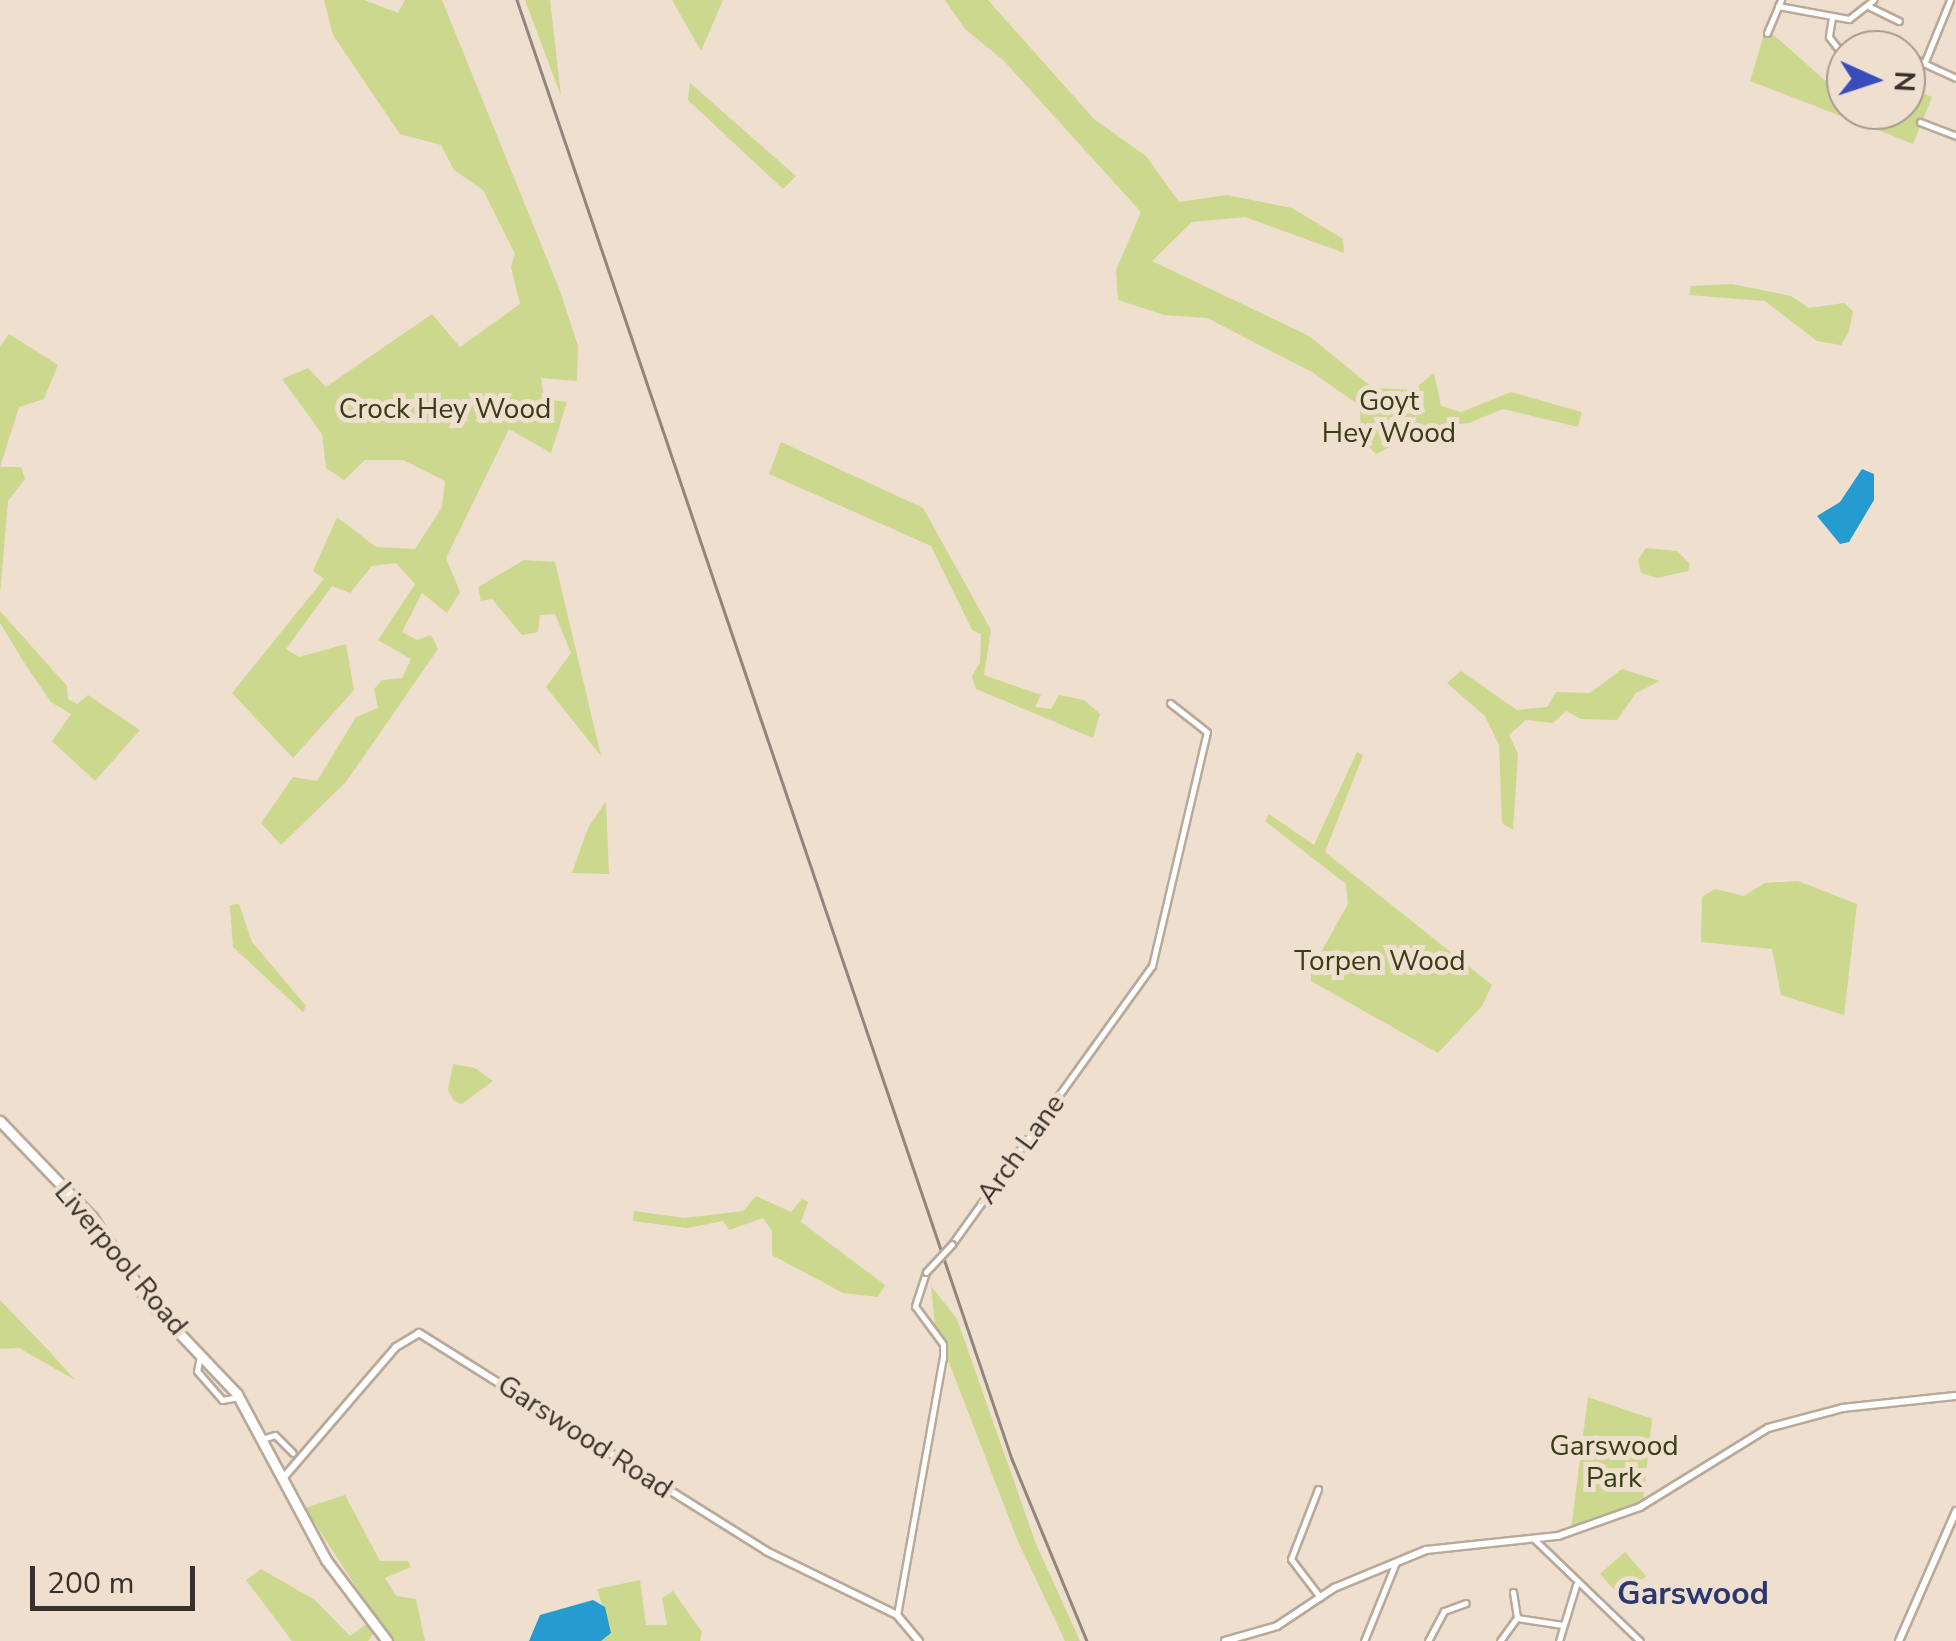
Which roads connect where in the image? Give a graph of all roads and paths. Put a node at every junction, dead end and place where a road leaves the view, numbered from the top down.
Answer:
1 (1950, 0) edge
2 (1780, 3) edge
3 (1872, 4) edge
4 (1832, 17) junction
5 (1899, 20) dead end
6 (1829, 30) edge
7 (1767, 33) dead end
8 (1926, 59) edge
9 (1926, 65) edge
10 (1956, 78) edge
11 (1926, 124) edge
12 (1956, 136) edge
13 (1170, 703) dead end
14 (0, 1121) edge
15 (202, 1354) junction
16 (1956, 1396) edge
17 (239, 1397) junction
18 (265, 1438) junction
19 (292, 1450) dead end
20 (285, 1476) junction
21 (1318, 1489) dead end
22 (1956, 1511) edge
23 (1534, 1539) junction
24 (1396, 1562) junction
25 (1576, 1585) junction
26 (1513, 1592) dead end
27 (1320, 1597) junction
28 (1466, 1602) dead end
29 (1444, 1610) junction
30 (897, 1614) junction
31 (1436, 1614) dead end
32 (1518, 1618) junction
33 (1562, 1625) junction
34 (916, 1640) edge
35 (387, 1641) edge
36 (1224, 1641) edge
37 (1364, 1641) edge
38 (1428, 1641) edge
39 (1500, 1641) edge
40 (1559, 1641) edge
41 (1640, 1641) edge
42 (1899, 1641) edge

1 - 8 street
2 - 4 street
2 - 7 street
3 - 4 street
3 - 5 street
4 - 6 street
9 - 10 street
11 - 12 street
13 - 30 street, Arch Lane, bridge
14 - 15 highway, Liverpool Road
15 - 17 highway, Liverpool Road
15 - 17 street, Liverpool Road
16 - 23 street
17 - 18 highway, Liverpool Road
18 - 19 street, Liverpool Road
18 - 20 highway, Liverpool Road
20 - 30 street, Garswood Road
20 - 35 highway, Liverpool Road
21 - 27 street
22 - 42 street
23 - 24 street
23 - 25 street
24 - 27 street
24 - 37 street
25 - 33 street
25 - 41 street
26 - 32 street
27 - 36 street
28 - 29 street
29 - 31 street
29 - 38 street
30 - 34 street, Garswood Road
32 - 33 street
32 - 39 street
33 - 40 street

